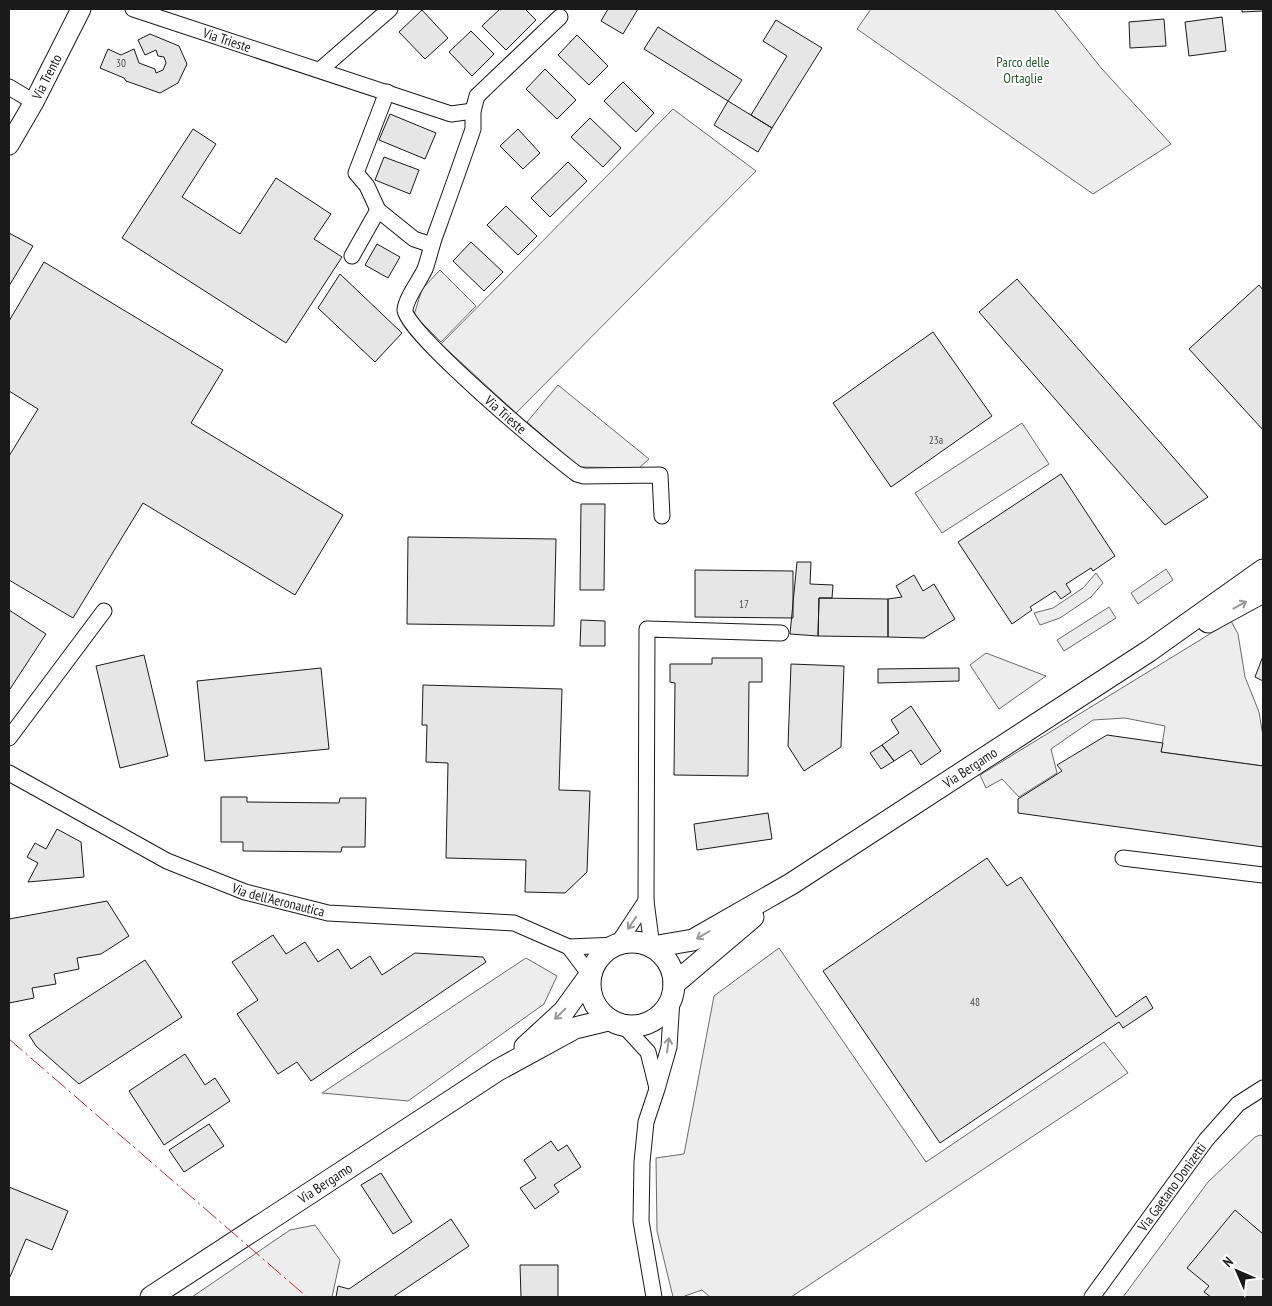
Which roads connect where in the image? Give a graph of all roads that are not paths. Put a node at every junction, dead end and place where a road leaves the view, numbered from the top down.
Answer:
1 (81, 9) edge
2 (133, 9) edge
3 (390, 9) edge
4 (560, 17) dead end
5 (320, 70) junction
6 (9, 87) edge
7 (387, 92) junction
8 (34, 102) junction
9 (473, 111) junction
10 (9, 145) edge
11 (378, 210) junction
12 (432, 245) junction
13 (352, 256) dead end
14 (662, 516) dead end
15 (1263, 570) edge
16 (1263, 592) edge
17 (104, 611) dead end
18 (781, 633) dead end
19 (1149, 651) junction
20 (9, 738) edge
21 (9, 773) edge
22 (1123, 858) dead end
23 (1263, 875) edge
24 (791, 884) junction
25 (646, 901) junction
26 (617, 944) junction
27 (569, 947) junction
28 (652, 947) junction
29 (590, 975) junction
30 (673, 991) junction
31 (617, 1023) junction
32 (498, 1070) junction
33 (1263, 1088) edge
34 (657, 1089) junction
35 (151, 1297) edge
36 (654, 1297) edge
37 (1092, 1297) edge

1 - 8 street, Via Trento
2 - 5 street, Via Trieste
3 - 5 street
4 - 9 street, Via Trieste
5 - 7 street, Via Trieste
6 - 8 street
7 - 9 street, Via Trieste
7 - 11 street
8 - 10 street, Via Trento
9 - 12 street, Via Trieste
11 - 12 street
11 - 13 street
12 - 14 street, Via Trieste
15 - 19 main road, Via Bergamo
19 -> 16 main road, Via Bergamo
17 - 20 street
18 - 25 street
19 - 24 main road, Via Bergamo
21 - 27 street, Via dell'Aeronautica
22 - 23 street
24 -> 28 main road, Via Bergamo
24 - 30 main road, Via Bergamo
25 -> 26 street
25 - 28 street
26 - 27 street, Via dell'Aeronautica
26 - 28 main road
26 - 29 main road
27 - 29 street, Via dell'Aeronautica
28 - 30 main road
29 - 31 main road
29 -> 32 main road, Via Bergamo
30 - 31 main road
34 -> 30 street
31 - 32 main road, Via Bergamo
31 - 34 street
32 - 35 main road, Via Bergamo
33 - 37 street, Via Gaetano Donizetti
34 - 36 street

